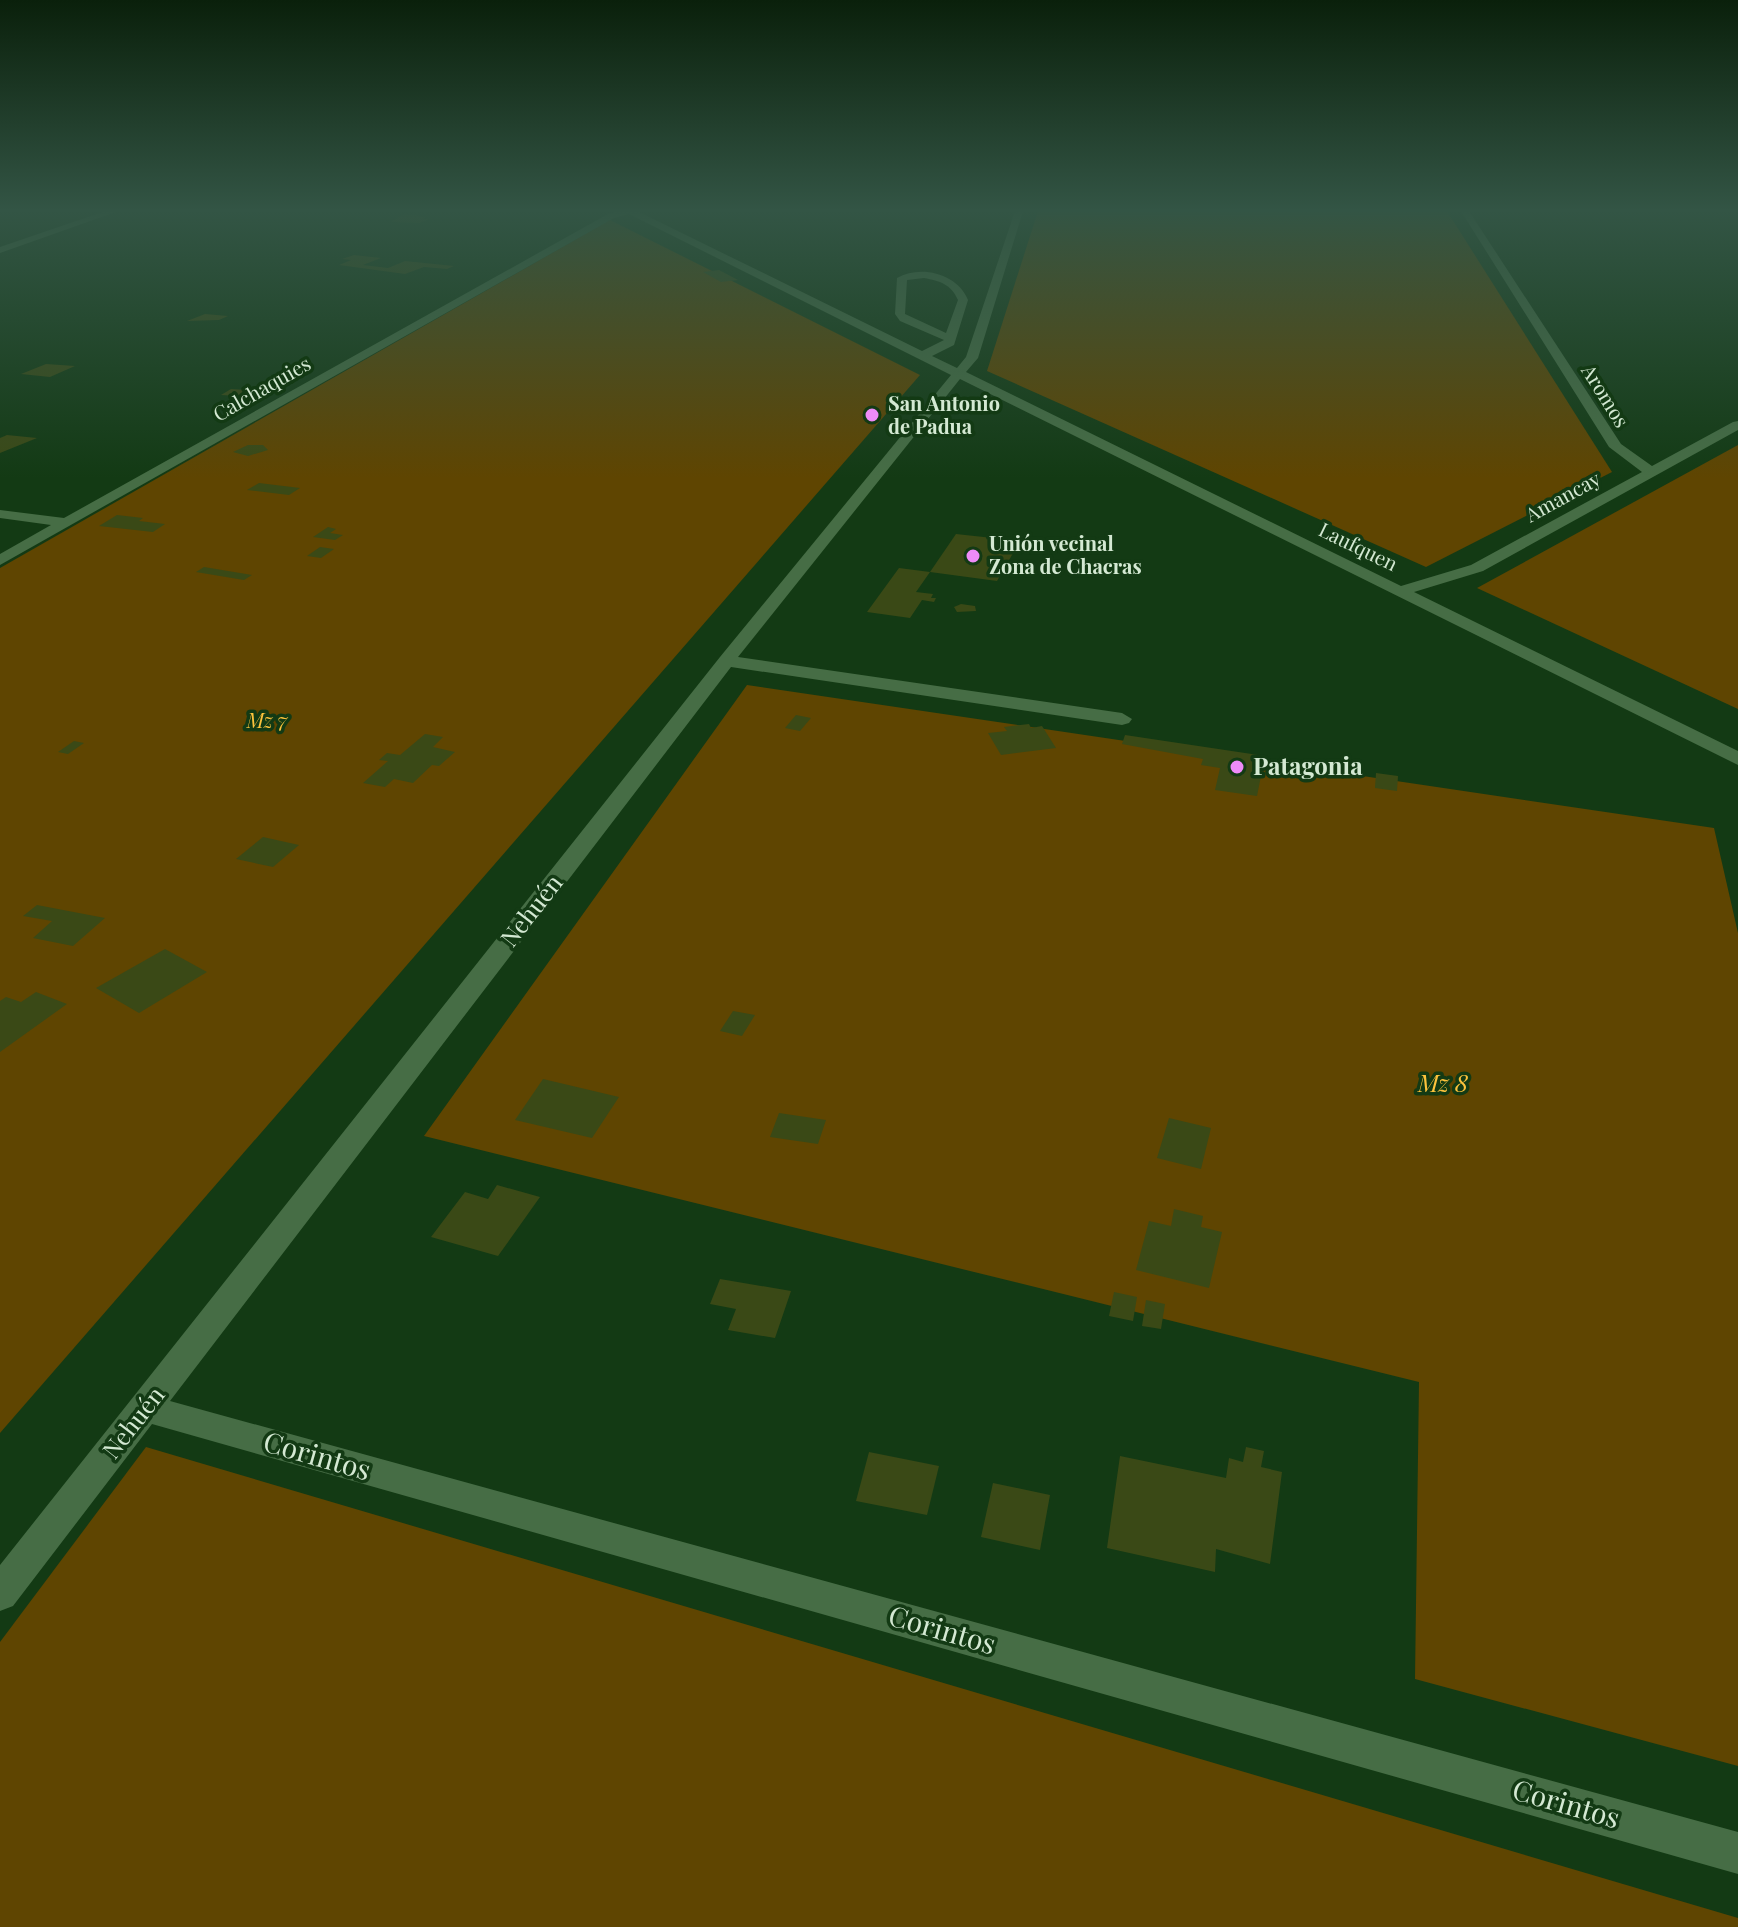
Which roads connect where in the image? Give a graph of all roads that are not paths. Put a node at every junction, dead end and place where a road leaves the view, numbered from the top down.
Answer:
1 (462, 298) edge
2 (806, 298) edge
3 (901, 298) edge
4 (962, 298) edge
5 (993, 298) edge
6 (1521, 298) edge
7 (952, 339) junction
8 (923, 355) junction
9 (959, 374) junction
10 (1738, 425) edge
11 (1650, 471) junction
12 (0, 514) edge
13 (67, 523) junction
14 (0, 560) edge
15 (1402, 591) junction
16 (726, 661) junction
17 (1122, 719) dead end
18 (1738, 759) edge
19 (145, 1408) junction
20 (0, 1594) edge
21 (1738, 1853) edge

1 - 13 street, Calchaquies
2 - 8 street, Laufquen
3 - 7 street
4 - 7 street
5 - 9 street, Nehuén
6 - 11 street, Aromos
7 - 8 street
8 - 9 street, Laufquen
9 - 15 street, Laufquen
9 - 16 street, Nehuén
10 - 11 street, Amancay
11 - 15 street, Amancay
12 - 13 street
13 - 14 street, Calchaquies
15 - 18 street, Laufquen
16 - 17 street
16 - 19 street, Nehuén
19 - 20 street, Nehuén
19 - 21 street, Corintos

